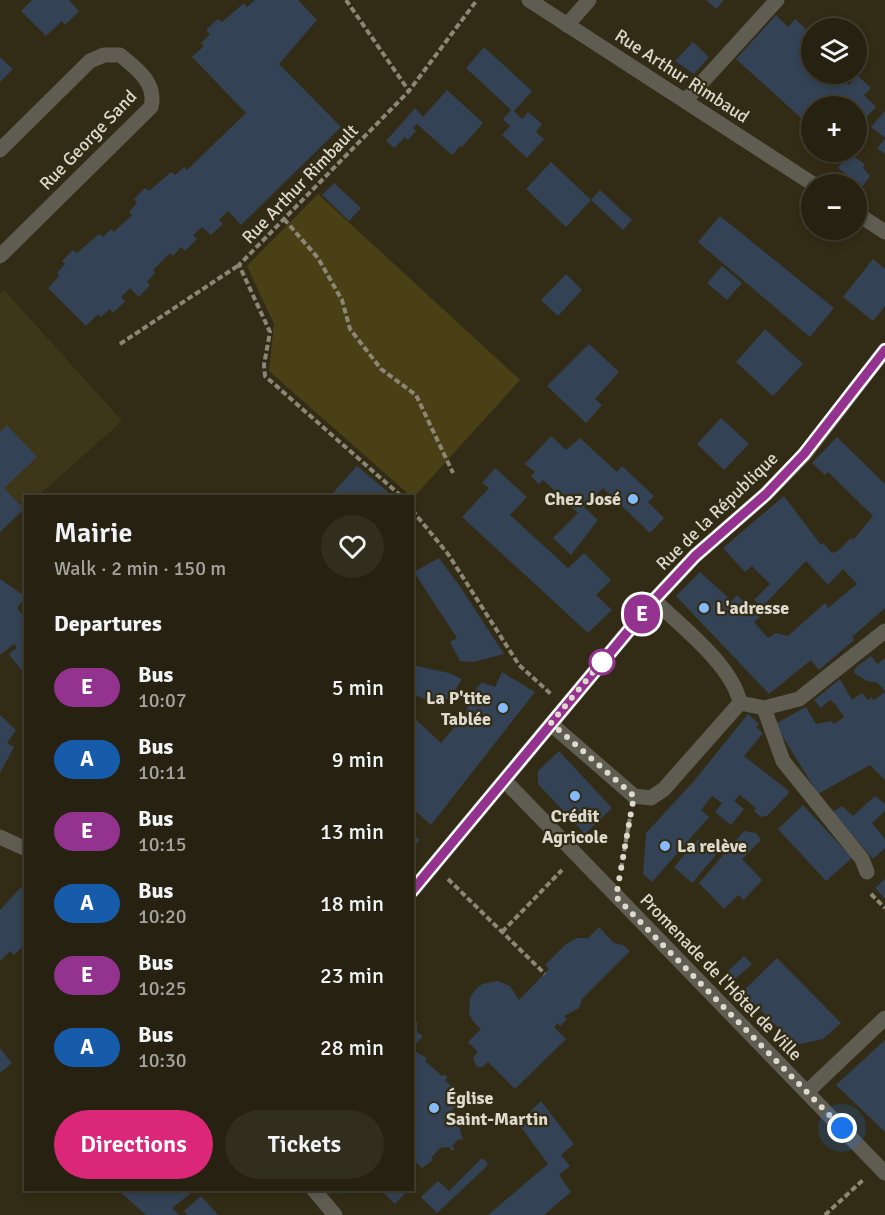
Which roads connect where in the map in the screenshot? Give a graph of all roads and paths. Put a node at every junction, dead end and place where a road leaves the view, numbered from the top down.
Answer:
1 (346, 0) edge
2 (477, 0) edge
3 (529, 0) edge
4 (589, 0) edge
5 (777, 0) edge
6 (567, 25) junction
7 (409, 92) junction
8 (685, 101) junction
9 (0, 150) edge
10 (801, 176) edge
11 (284, 219) junction
12 (867, 220) edge
13 (885, 232) edge
14 (0, 256) edge
15 (239, 265) junction
16 (120, 344) dead end
17 (885, 350) edge
18 (453, 473) dead end
19 (400, 495) edge
20 (414, 512) edge
21 (654, 600) junction
22 (885, 631) edge
23 (740, 703) junction
24 (564, 707) junction
25 (764, 708) junction
26 (551, 723) junction
27 (505, 782) junction
28 (634, 796) junction
29 (0, 837) edge
30 (24, 848) edge
31 (576, 856) junction
32 (435, 866) junction
33 (867, 872) dead end
34 (414, 889) edge
35 (616, 897) junction
36 (502, 932) junction
37 (544, 974) dead end
38 (885, 1018) edge
39 (807, 1092) junction
40 (882, 1170) edge
41 (315, 1191) edge
42 (335, 1215) edge
43 (825, 1215) edge

1 - 7 path
2 - 7 path, Rue Arthur Rimbault
3 - 6 street, Rue Arthur Rimbaud
4 - 6 street
5 - 8 street
6 - 8 street, Rue Arthur Rimbaud
7 - 11 path, Rue Arthur Rimbault
8 - 10 street, Rue Arthur Rimbaud
9 - 14 street, Rue George Sand
11 - 15 path, Rue Arthur Rimbault
11 - 18 path
12 - 13 street
15 - 16 path
15 - 19 path, Rue Arthur Rimbault
17 - 21 street, Rue de la République
20 - 24 path
21 - 23 street
21 - 24 street, Rue de la République
22 - 25 street
23 - 25 street
23 - 28 street
24 - 26 street, Rue de la République
25 - 33 street
26 - 27 street, Rue de la République
26 - 28 street
27 - 31 street, Promenade de l'Hôtel de Ville
27 - 32 street, Rue de la République
28 - 35 path
29 - 30 street
31 - 35 street, Promenade de l'Hôtel de Ville
31 - 36 path
32 - 34 street, Rue de la République
32 - 36 path
35 - 39 street, Promenade de l'Hôtel de Ville
36 - 37 path
38 - 39 street
39 - 40 street, Promenade de l'Hôtel de Ville
40 - 43 path
41 - 42 street

